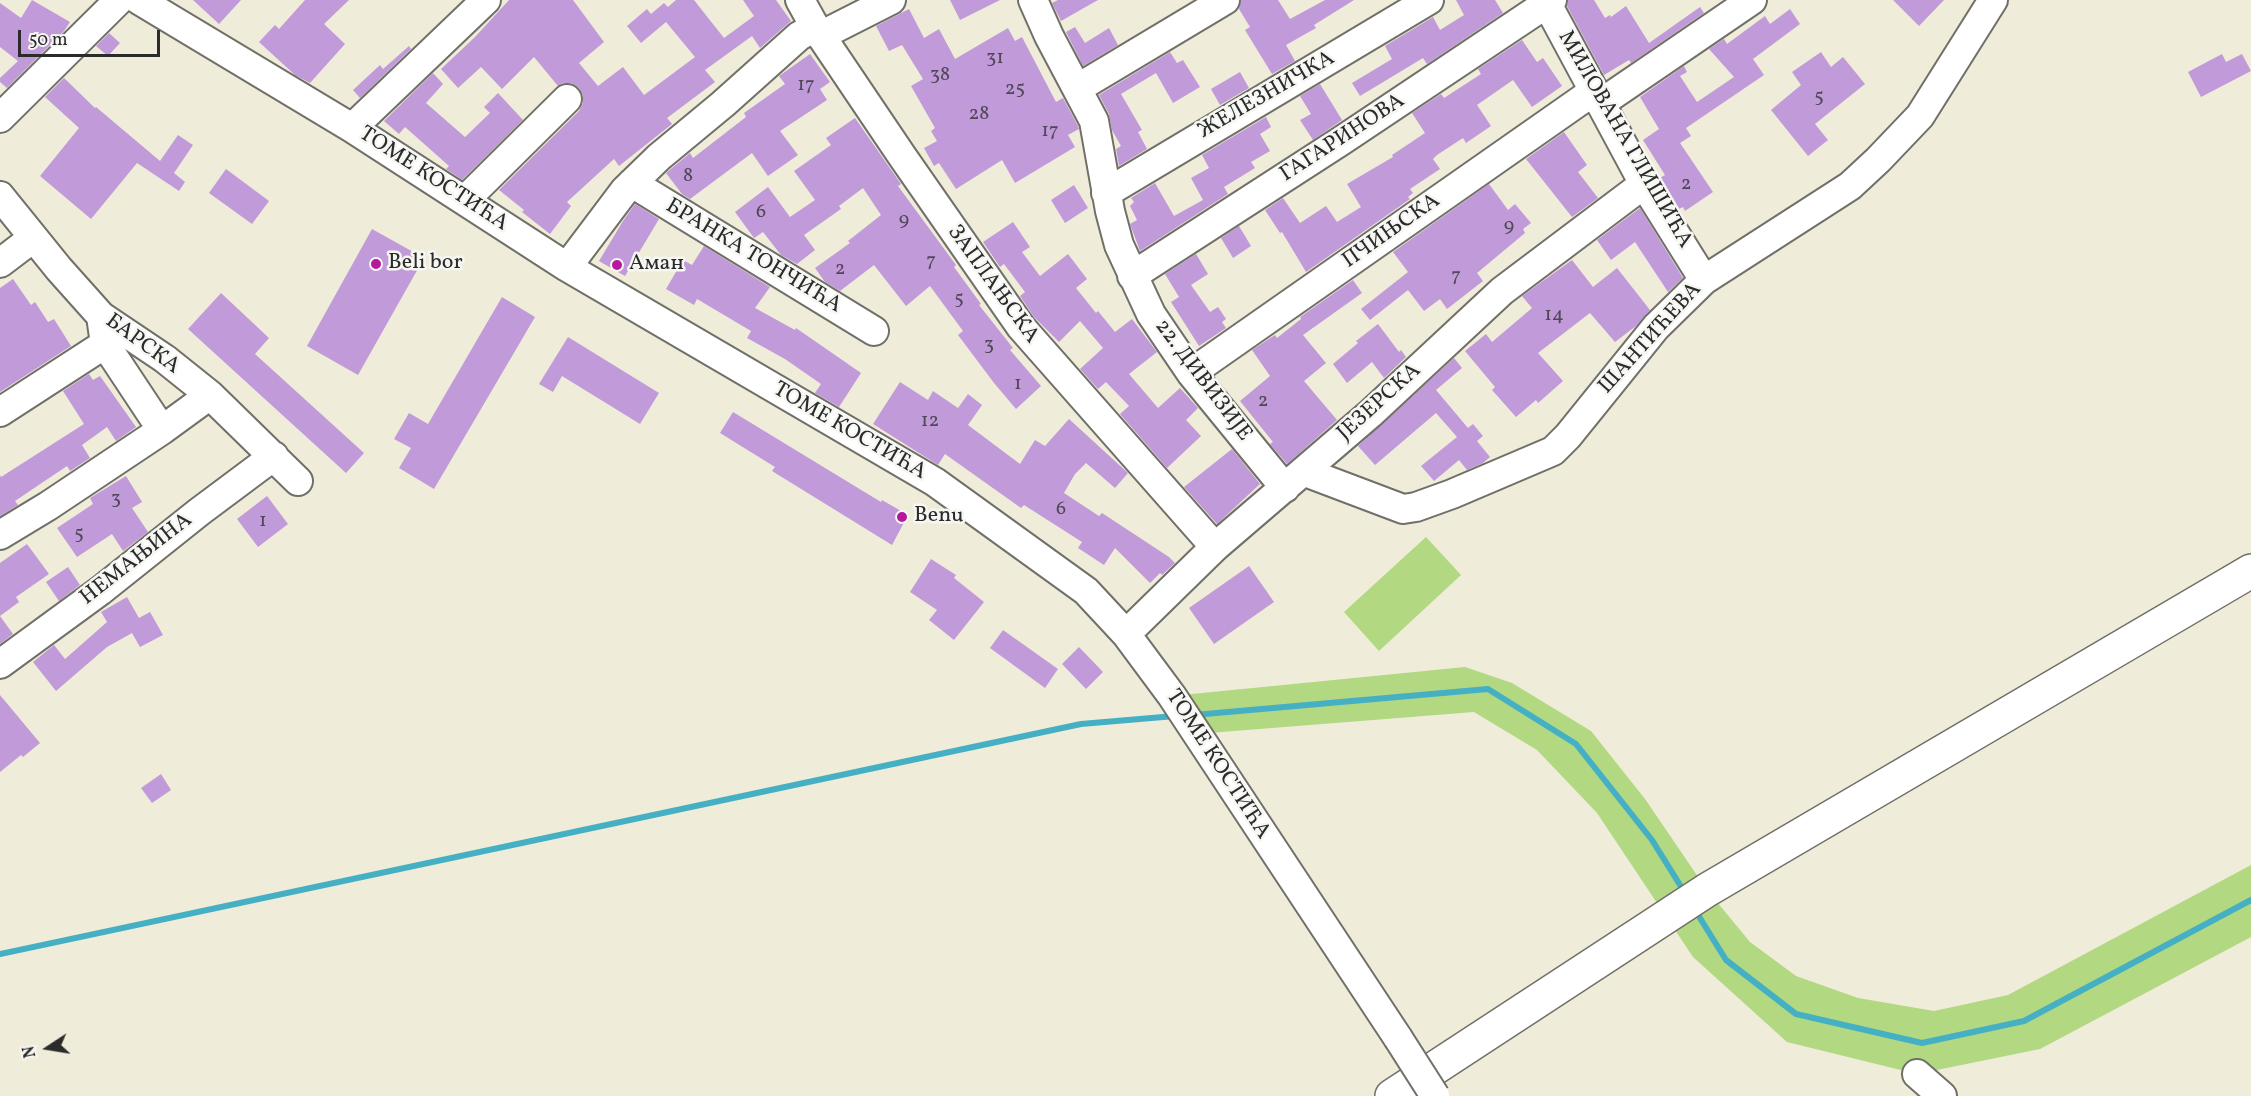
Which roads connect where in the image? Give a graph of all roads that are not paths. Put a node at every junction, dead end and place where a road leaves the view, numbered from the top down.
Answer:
1 (119, 0) edge
2 (139, 0) edge
3 (486, 0) edge
4 (800, 0) edge
5 (891, 0) edge
6 (1034, 0) edge
7 (1225, 0) edge
8 (1429, 0) edge
9 (1752, 0) edge
10 (1993, 0) edge
11 (1548, 2) edge
12 (818, 31) junction
13 (1078, 88) junction
14 (1597, 97) junction
15 (567, 99) dead end
16 (0, 118) edge
17 (352, 128) junction
18 (632, 183) junction
19 (1644, 184) junction
20 (1106, 193) junction
21 (0, 196) edge
22 (465, 200) junction
23 (33, 238) junction
24 (0, 263) edge
25 (567, 267) junction
26 (1132, 276) junction
27 (1704, 280) junction
28 (101, 316) junction
29 (874, 331) dead end
30 (105, 344) junction
31 (1191, 373) junction
32 (210, 396) junction
33 (0, 412) edge
34 (162, 430) junction
35 (274, 456) junction
36 (1295, 479) junction
37 (298, 481) dead end
38 (0, 535) edge
39 (1215, 547) junction
40 (2251, 571) edge
41 (1126, 634) junction
42 (0, 664) edge
43 (1917, 1074) dead end
44 (1392, 1096) edge
45 (1435, 1096) edge
46 (1942, 1096) edge

1 - 16 street
2 - 17 street, ТОМЕ КОСТИЋА
3 - 17 street
4 - 12 street, ЗАПЛАЊСКА
5 - 12 street
6 - 13 street, 22. ДИВИЗИЈЕ
7 - 13 street
8 - 20 street, ЖЕЛЕЗНИЧКА
9 - 14 street, ПЧИЊСКА
10 - 27 street, ШАНТИЋЕВА
11 - 14 street, МИЛОВАНА ГЛИШИЋА
11 - 26 street, ГАГАРИНОВА
12 - 18 street
12 - 39 street, ЗАПЛАЊСКА
13 - 20 street, 22. ДИВИЗИЈЕ
14 - 19 street, МИЛОВАНА ГЛИШИЋА
14 - 31 street, ПЧИЊСКА
15 - 22 street
17 - 22 street, ТОМЕ КОСТИЋА
18 - 25 street
18 - 29 street, БРАНКА ТОНЧИЋА
19 - 27 street, МИЛОВАНА ГЛИШИЋА
19 - 36 street, ЈЕЗЕРСКА
20 - 26 street, 22. ДИВИЗИЈЕ
21 - 23 street, БАРСКА
22 - 25 street, ТОМЕ КОСТИЋА
23 - 24 street
23 - 28 street, БАРСКА
25 - 41 street, ТОМЕ КОСТИЋА
26 - 31 street, 22. ДИВИЗИЈЕ
27 - 36 street, ШАНТИЋЕВА
28 - 30 street
28 - 32 street, БАРСКА
30 - 33 street
30 - 34 street
31 - 36 street, 22. ДИВИЗИЈЕ
32 - 34 street
32 - 35 street, БАРСКА
34 - 38 street
35 - 37 street, БАРСКА
35 - 42 street, НЕМАЊИНА
36 - 39 street, ЈЕЗЕРСКА
39 - 41 street, ЈЕЗЕРСКА
40 - 44 main road
41 - 45 street, ТОМЕ КОСТИЋА, bridge
43 - 46 street

